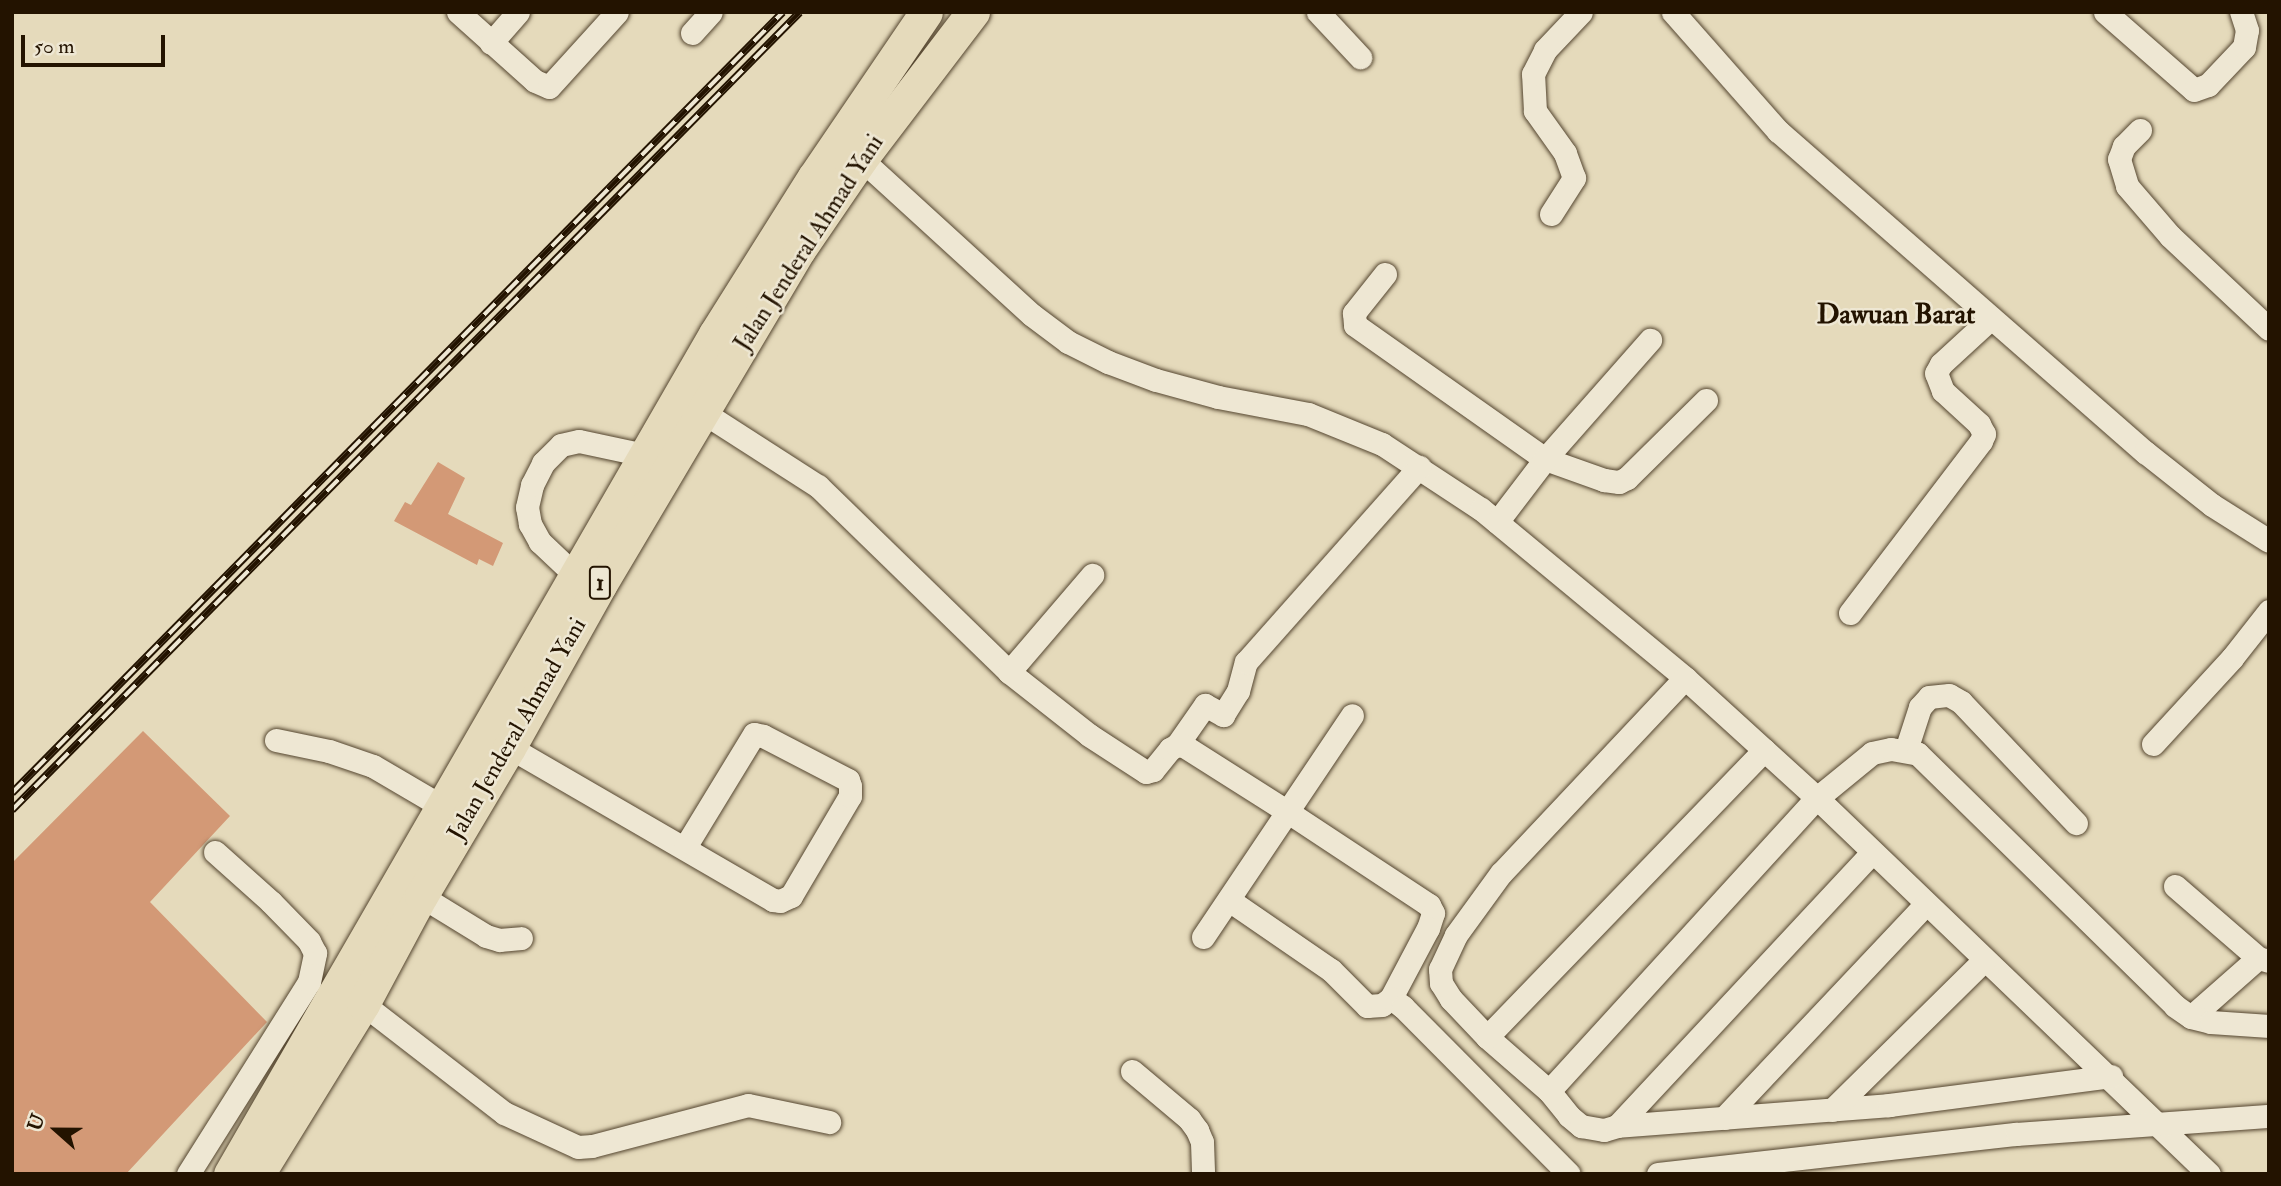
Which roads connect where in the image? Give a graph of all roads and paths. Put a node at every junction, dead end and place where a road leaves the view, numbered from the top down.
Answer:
1 (458, 12) edge
2 (518, 12) edge
3 (617, 12) edge
4 (711, 12) edge
5 (926, 12) edge
6 (973, 12) edge
7 (1318, 12) edge
8 (1581, 12) edge
9 (1673, 12) edge
10 (2105, 12) edge
11 (2241, 12) edge
12 (692, 33) dead end
13 (491, 43) junction
14 (1360, 57) dead end
15 (2140, 130) dead end
16 (861, 159) junction
17 (1551, 214) dead end
18 (1385, 274) dead end
19 (1991, 318) junction
20 (2269, 329) edge
21 (1650, 340) dead end
22 (1706, 400) dead end
23 (701, 411) junction
24 (645, 455) junction
25 (1545, 459) junction
26 (1419, 467) junction
27 (1497, 522) junction
28 (2269, 541) edge
29 (1092, 575) dead end
30 (576, 576) junction
31 (2269, 611) edge
32 (1850, 613) dead end
33 (1009, 672) junction
34 (1685, 678) junction
35 (1352, 715) dead end
36 (276, 740) dead end
37 (497, 740) junction
38 (2153, 744) dead end
39 (1177, 745) junction
40 (1765, 750) junction
41 (1906, 750) junction
42 (1817, 798) junction
43 (443, 807) junction
44 (1288, 812) junction
45 (2076, 823) dead end
46 (685, 847) junction
47 (215, 852) dead end
48 (1872, 853) junction
49 (2175, 886) dead end
50 (421, 896) junction
51 (1229, 900) junction
52 (1926, 905) junction
53 (1203, 937) dead end
54 (521, 938) dead end
55 (2263, 959) edge
56 (1984, 960) junction
57 (1391, 998) junction
58 (363, 1004) junction
59 (2191, 1017) junction
60 (2269, 1026) edge
61 (1487, 1037) junction
62 (1132, 1071) dead end
63 (2111, 1076) junction
64 (1549, 1091) junction
65 (1832, 1110) junction
66 (2269, 1116) edge
67 (1724, 1118) junction
68 (829, 1122) dead end
69 (2160, 1125) junction
70 (1618, 1126) junction
71 (1731, 1170) edge
72 (188, 1174) edge
73 (230, 1174) edge
74 (257, 1174) edge
75 (1203, 1174) edge
76 (1570, 1174) edge
77 (1658, 1174) edge
78 (2209, 1174) edge

1 - 13 street
2 - 13 street
3 - 13 street
4 - 12 street
5 - 24 highway, Jalan Jenderal Ahmad Yani / 1
6 - 16 highway, Jalan Jenderal Ahmad Yani / 1
7 - 14 street
8 - 17 street
9 - 19 street
10 - 11 street
15 - 20 street
16 - 23 highway, Jalan Jenderal Ahmad Yani / 1
16 - 26 street
18 - 25 street
19 - 28 street
19 - 32 street
21 - 25 street
22 - 25 street
23 - 33 street
23 - 37 highway, Jalan Jenderal Ahmad Yani / 1
24 - 30 highway, Jalan Jenderal Ahmad Yani / 1
24 - 30 street
25 - 27 street
26 - 27 street
26 - 39 street
27 - 34 street
29 - 33 street
30 - 37 highway, Jalan Jenderal Ahmad Yani / 1
31 - 38 street
33 - 39 street
34 - 40 street
34 - 61 street
35 - 44 street
36 - 43 street
37 - 43 highway, Jalan Jenderal Ahmad Yani / 1
37 - 46 street
37 - 50 highway, Jalan Jenderal Ahmad Yani / 1
39 - 44 street
40 - 42 street
40 - 61 street
41 - 42 street
41 - 45 street
41 - 59 street
42 - 48 street
42 - 64 street
43 - 73 highway, Jalan Jenderal Ahmad Yani / 1
44 - 51 street
44 - 57 street
46 - 46 street
47 - 72 street
48 - 52 street
48 - 70 street
49 - 55 street
50 - 54 street
50 - 58 highway, Jalan Jenderal Ahmad Yani / 1
51 - 53 street
51 - 57 street
52 - 56 street
52 - 67 street
55 - 59 street
56 - 63 street
56 - 65 street
57 - 76 street
58 - 68 street
58 - 74 highway, Jalan Jenderal Ahmad Yani / 1
59 - 60 street
61 - 64 street
62 - 75 street
63 - 65 street
63 - 69 street
64 - 70 street
65 - 67 street
66 - 69 street
67 - 70 street
69 - 71 street
69 - 78 street
71 - 77 street

